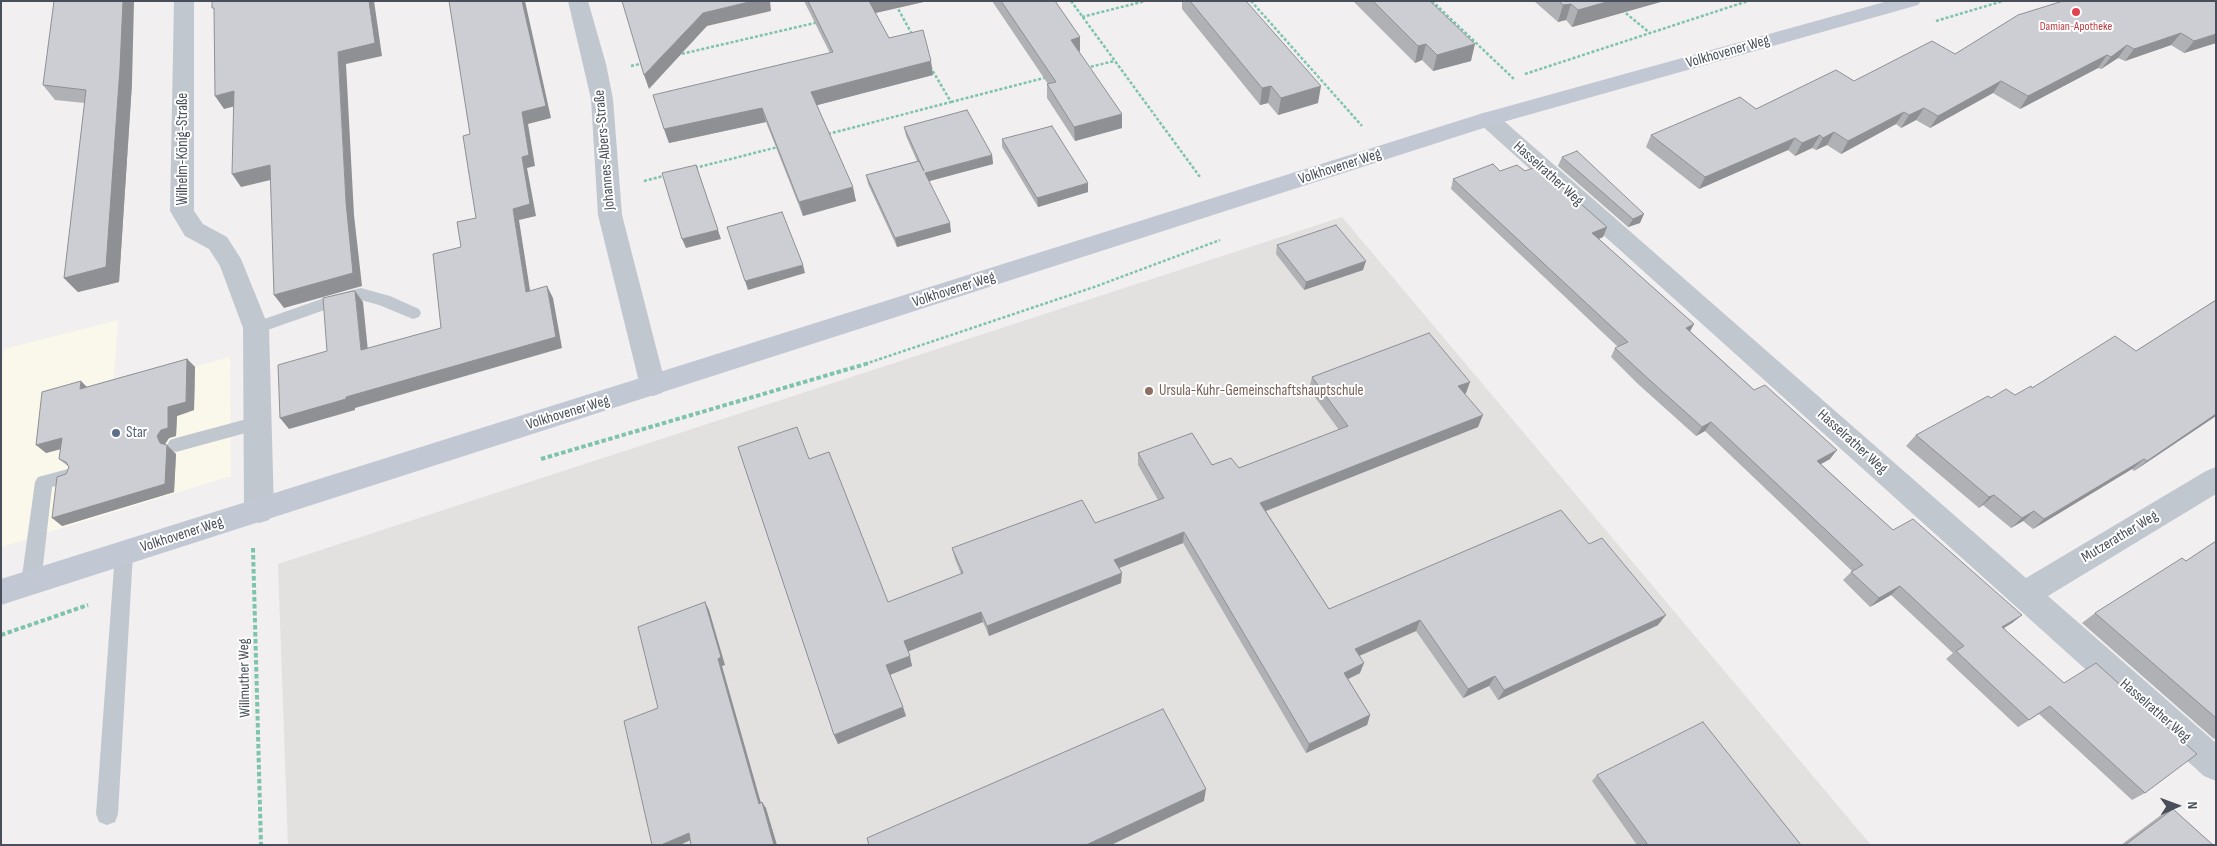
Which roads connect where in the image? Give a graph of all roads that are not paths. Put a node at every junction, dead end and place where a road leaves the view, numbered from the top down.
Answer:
1 (184, 1) edge
2 (578, 1) edge
3 (1910, 1) edge
4 (1488, 120) junction
5 (414, 313) dead end
6 (256, 328) junction
7 (652, 386) junction
8 (258, 423) junction
9 (176, 445) dead end
10 (68, 476) edge
11 (2216, 479) edge
12 (259, 511) junction
13 (124, 553) junction
14 (31, 583) junction
15 (1, 592) edge
16 (2024, 595) junction
17 (2216, 765) edge
18 (107, 814) dead end

1 - 6 street, Wilhelm-König-Straße
2 - 7 street, Johannes-Albers-Straße
3 - 4 street, Volkhovener Weg
4 - 7 street, Volkhovener Weg
4 - 16 street, Hasselrather Weg
5 - 6 lane
6 - 8 street, Wilhelm-König-Straße
7 - 12 street, Volkhovener Weg
8 - 9 lane
8 - 12 street, Wilhelm-König-Straße
10 - 14 lane
11 - 16 street, Mutzerather Weg
12 - 13 street, Volkhovener Weg
13 - 14 street, Volkhovener Weg
13 - 18 lane
14 - 15 street, Volkhovener Weg
16 - 17 street, Hasselrather Weg

